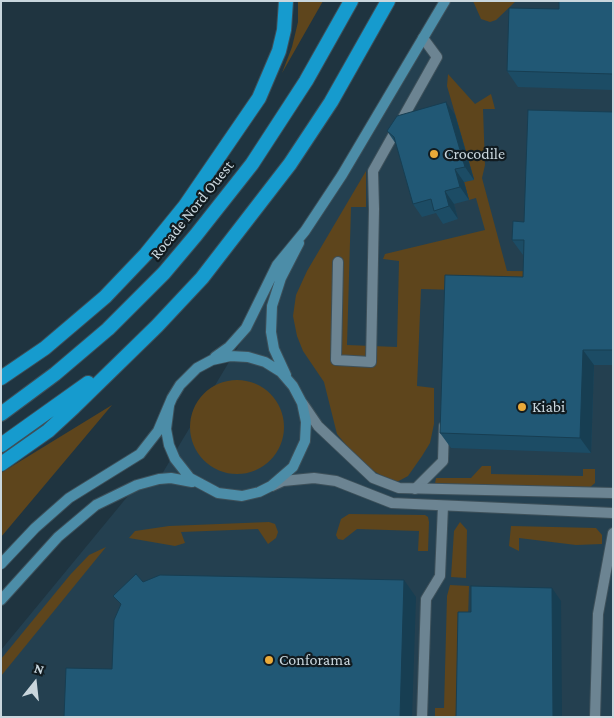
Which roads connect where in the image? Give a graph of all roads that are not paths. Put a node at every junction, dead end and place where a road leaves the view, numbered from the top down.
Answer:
1 (286, 1) edge
2 (351, 1) edge
3 (388, 1) edge
4 (445, 1) edge
5 (423, 38) junction
6 (305, 231) junction
7 (338, 262) dead end
8 (132, 351) junction
9 (204, 364) junction
10 (1, 378) edge
11 (288, 378) junction
12 (302, 403) junction
13 (169, 406) junction
14 (1, 413) edge
15 (444, 413) edge
16 (1, 445) edge
17 (1, 464) edge
18 (196, 483) junction
19 (271, 486) junction
20 (415, 489) junction
21 (613, 493) edge
22 (443, 506) junction
23 (613, 514) edge
24 (613, 533) edge
25 (1, 564) edge
26 (609, 566) edge
27 (1, 600) edge
28 (422, 717) edge
29 (595, 717) edge

1 - 10 highway
2 - 14 highway, Rocade Nord Ouest
3 - 8 highway
4 - 5 main road
5 - 6 main road
5 - 7 street
6 - 9 main road
6 - 11 main road
8 - 16 highway
8 - 17 highway
9 - 11 main road
9 - 13 main road
11 - 12 main road
12 - 19 main road
12 - 20 street
13 - 18 main road
13 - 25 main road
15 - 20 street
18 - 19 main road
18 - 27 main road
19 - 22 street
20 - 21 street
22 - 23 street
22 - 28 street
24 - 26 street
26 - 29 street

